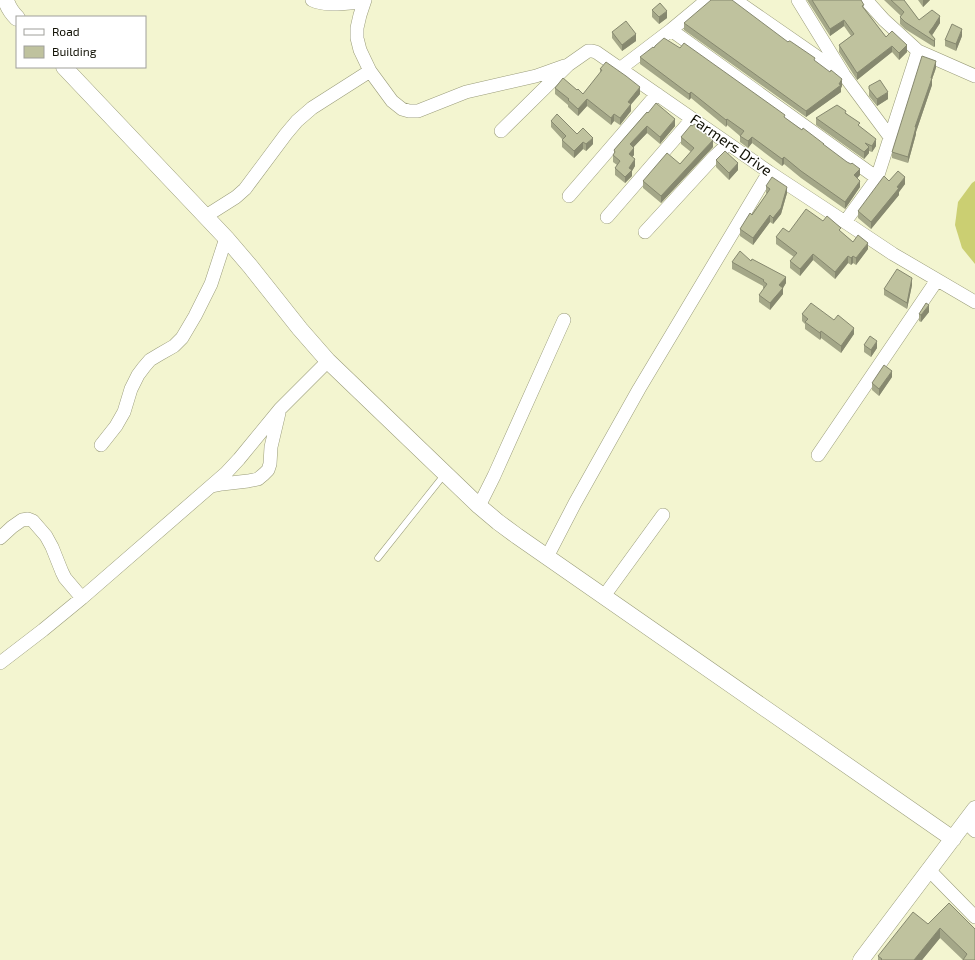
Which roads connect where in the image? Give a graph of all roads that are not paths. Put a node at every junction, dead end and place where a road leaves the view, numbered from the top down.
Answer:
1 (6, 0) edge
2 (312, 0) edge
3 (707, 0) edge
4 (735, 0) edge
5 (798, 0) edge
6 (866, 0) edge
7 (364, 1) edge
8 (16, 17) edge
9 (672, 30) junction
10 (918, 51) junction
11 (568, 65) junction
12 (65, 68) edge
13 (621, 68) junction
14 (370, 71) junction
15 (844, 75) junction
16 (975, 76) edge
17 (657, 94) junction
18 (692, 119) junction
19 (501, 131) dead end
20 (890, 137) junction
21 (728, 144) junction
22 (769, 172) junction
23 (877, 178) junction
24 (569, 196) dead end
25 (206, 216) junction
26 (607, 218) dead end
27 (845, 222) junction
28 (645, 232) dead end
29 (226, 238) junction
30 (937, 280) junction
31 (975, 302) edge
32 (564, 320) dead end
33 (328, 361) junction
34 (280, 409) junction
35 (101, 445) dead end
36 (818, 455) dead end
37 (445, 474) junction
38 (212, 486) junction
39 (479, 506) junction
40 (663, 515) dead end
41 (0, 538) edge
42 (547, 557) junction
43 (378, 558) dead end
44 (604, 596) junction
45 (82, 598) junction
46 (0, 663) edge
47 (972, 821) edge
48 (953, 839) junction
49 (929, 870) junction
50 (975, 917) edge
51 (861, 960) edge

1 - 8 street
2 - 7 street
3 - 9 street
4 - 15 street
5 - 15 street
6 - 10 street
7 - 14 street
9 - 13 street
9 - 23 street
10 - 16 street
10 - 20 street
11 - 13 street, Farmers Drive
11 - 14 street
11 - 19 street, Farmers Drive
12 - 25 street
13 - 17 street, Farmers Drive
14 - 25 street
15 - 20 street
17 - 18 street, Farmers Drive
17 - 24 street
18 - 21 street, Farmers Drive
18 - 26 street
20 - 23 street
21 - 22 street, Farmers Drive
21 - 28 street
22 - 27 street, Farmers Drive
22 - 42 street
23 - 27 street
25 - 29 street
27 - 30 street, Farmers Drive
29 - 33 street
29 - 35 street
30 - 31 street, Farmers Drive
30 - 36 street
32 - 39 street
33 - 34 street
33 - 37 street
34 - 38 street
34 - 38 street
37 - 39 street
37 - 43 lane
38 - 45 street
39 - 42 street
40 - 44 street
41 - 45 street
42 - 44 street
44 - 48 street
45 - 46 street
47 - 48 street
48 - 49 street
49 - 50 street
49 - 51 street

